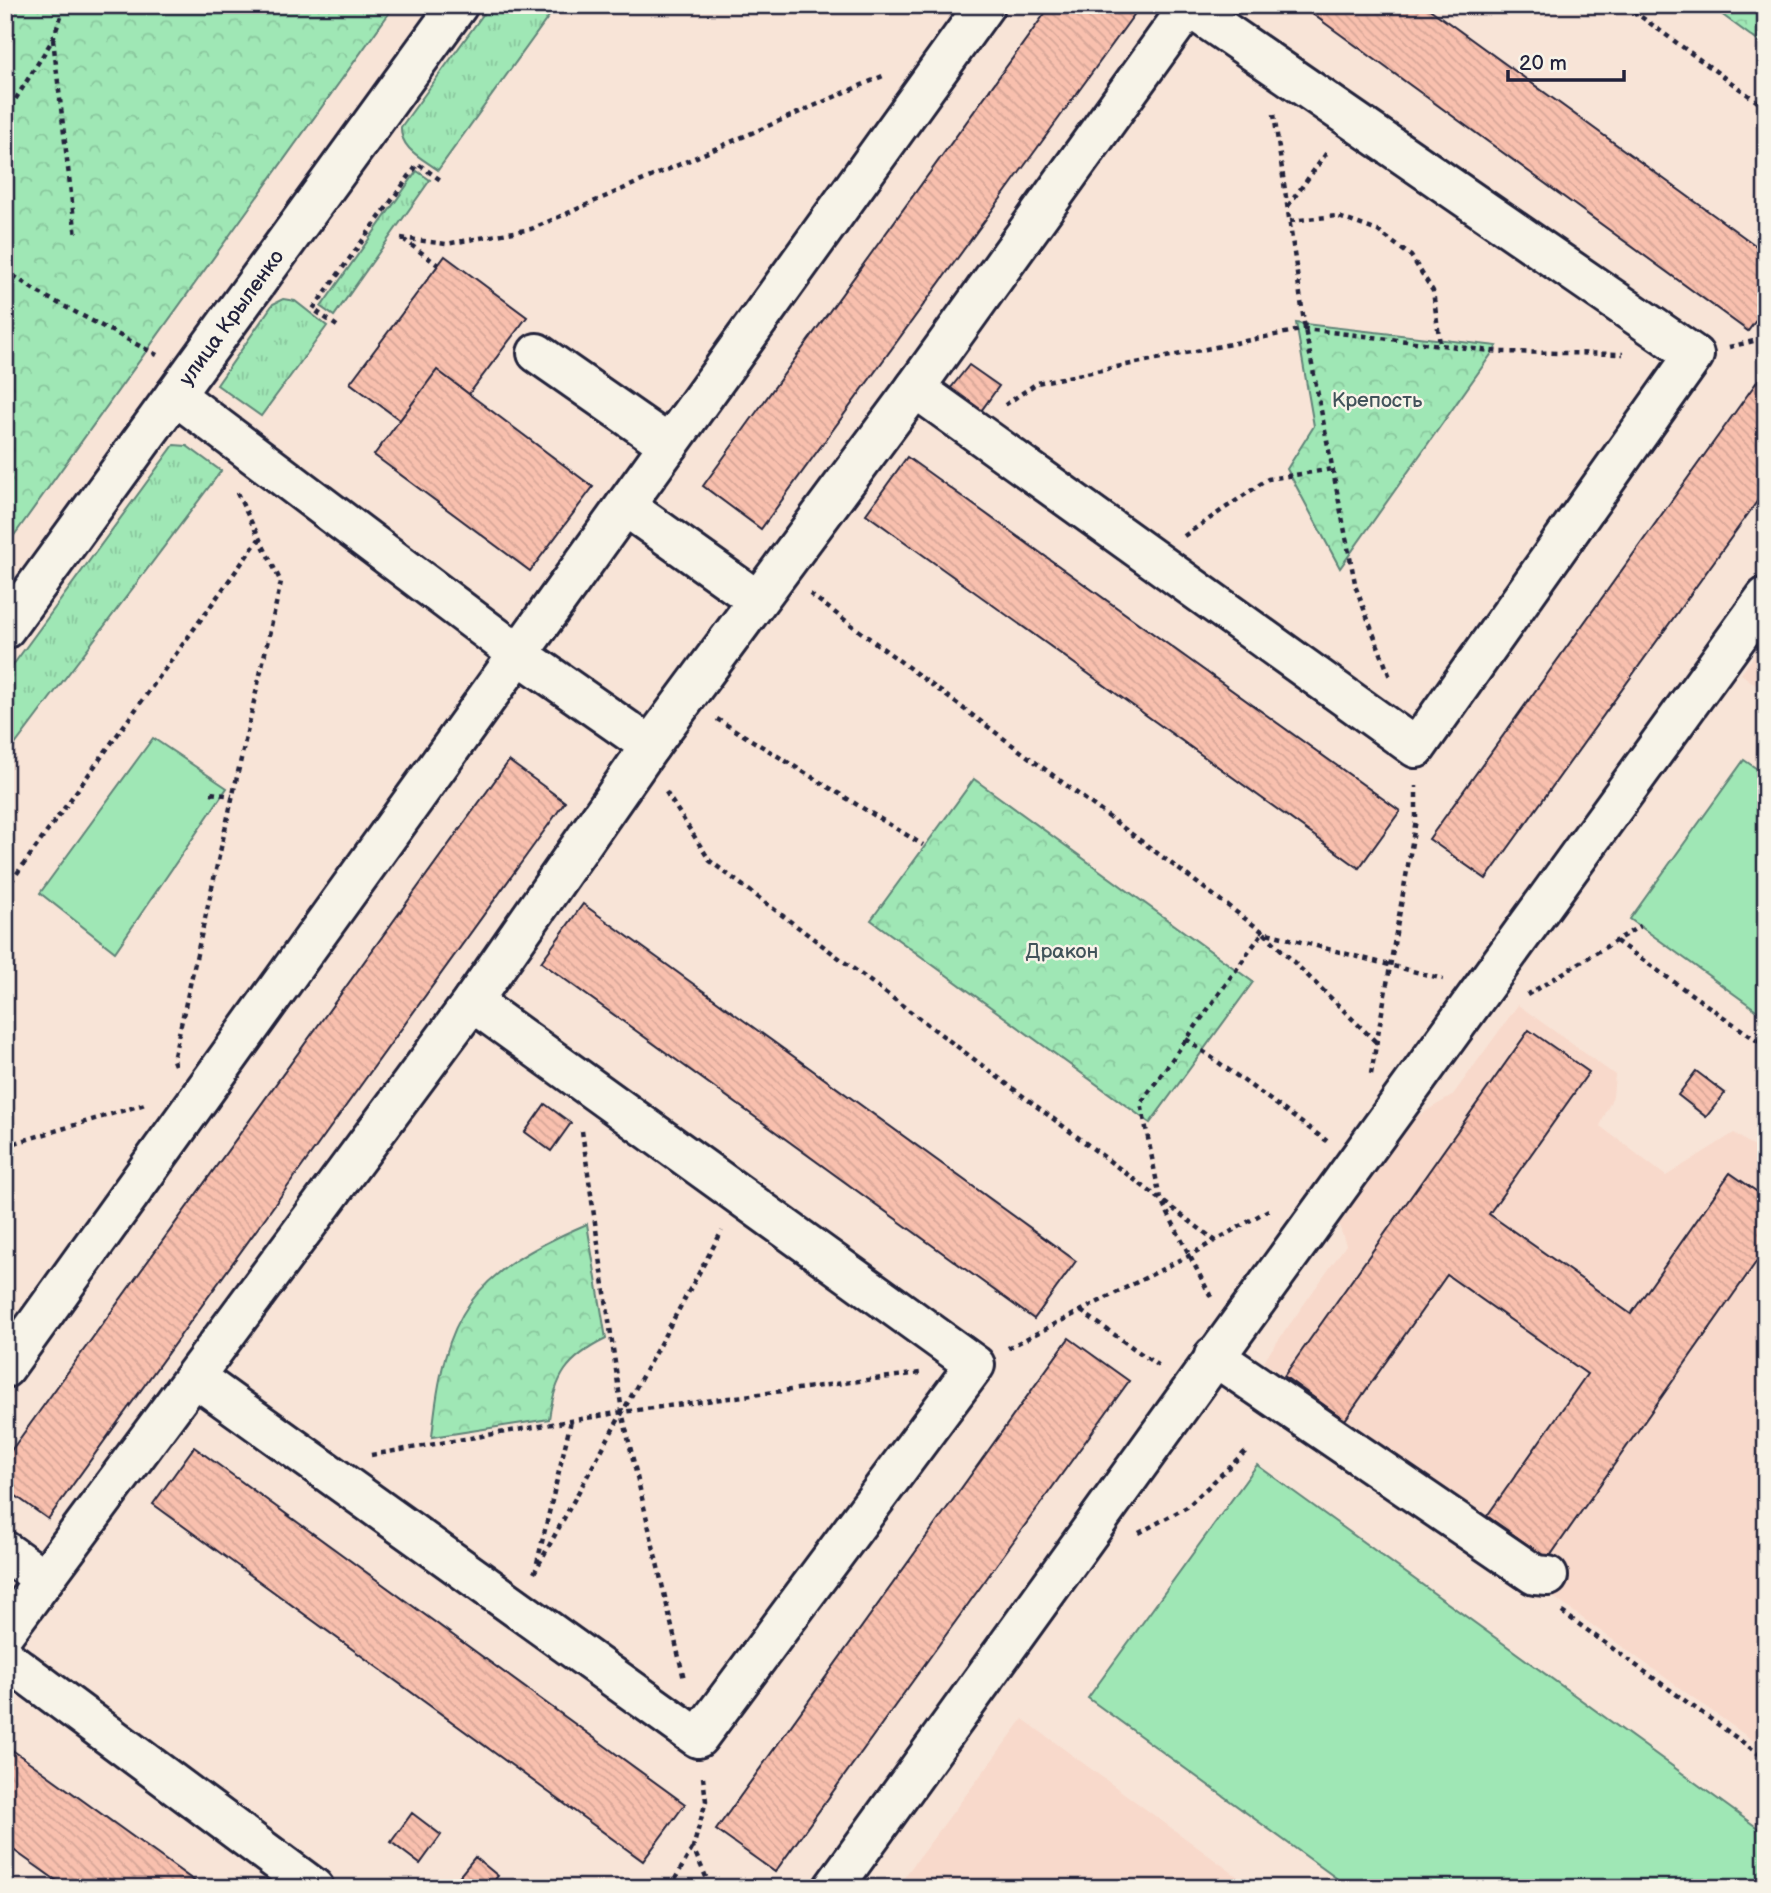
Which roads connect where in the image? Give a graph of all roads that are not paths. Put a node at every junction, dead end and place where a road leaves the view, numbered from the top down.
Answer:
1 (458, 5) edge
2 (985, 5) edge
3 (1189, 6) edge
4 (537, 353) dead end
5 (915, 388) junction
6 (175, 395) junction
7 (670, 445) junction
8 (625, 506) junction
9 (768, 585) junction
10 (1766, 597) edge
11 (5, 629) edge
12 (517, 653) junction
13 (647, 751) junction
14 (472, 1002) junction
15 (1214, 1356) junction
16 (5, 1368) edge
17 (197, 1378) junction
18 (5, 1552) edge
19 (1542, 1576) road end
20 (44, 1579) junction
21 (5, 1632) edge
22 (5, 1658) edge
23 (314, 1888) edge
24 (833, 1888) edge

1 - 6 street, улица Крыленко
2 - 7 street
3 - 5 street
3 - 5 street
4 - 7 street
5 - 9 street
6 - 11 street, улица Крыленко
6 - 12 street
7 - 8 street
8 - 9 street
8 - 12 street
9 - 13 street
10 - 15 street
12 - 13 street
12 - 16 street
13 - 14 street
14 - 17 street
14 - 17 street
15 - 19 street
15 - 24 street
17 - 20 street
18 - 20 street
20 - 21 street
22 - 23 street

